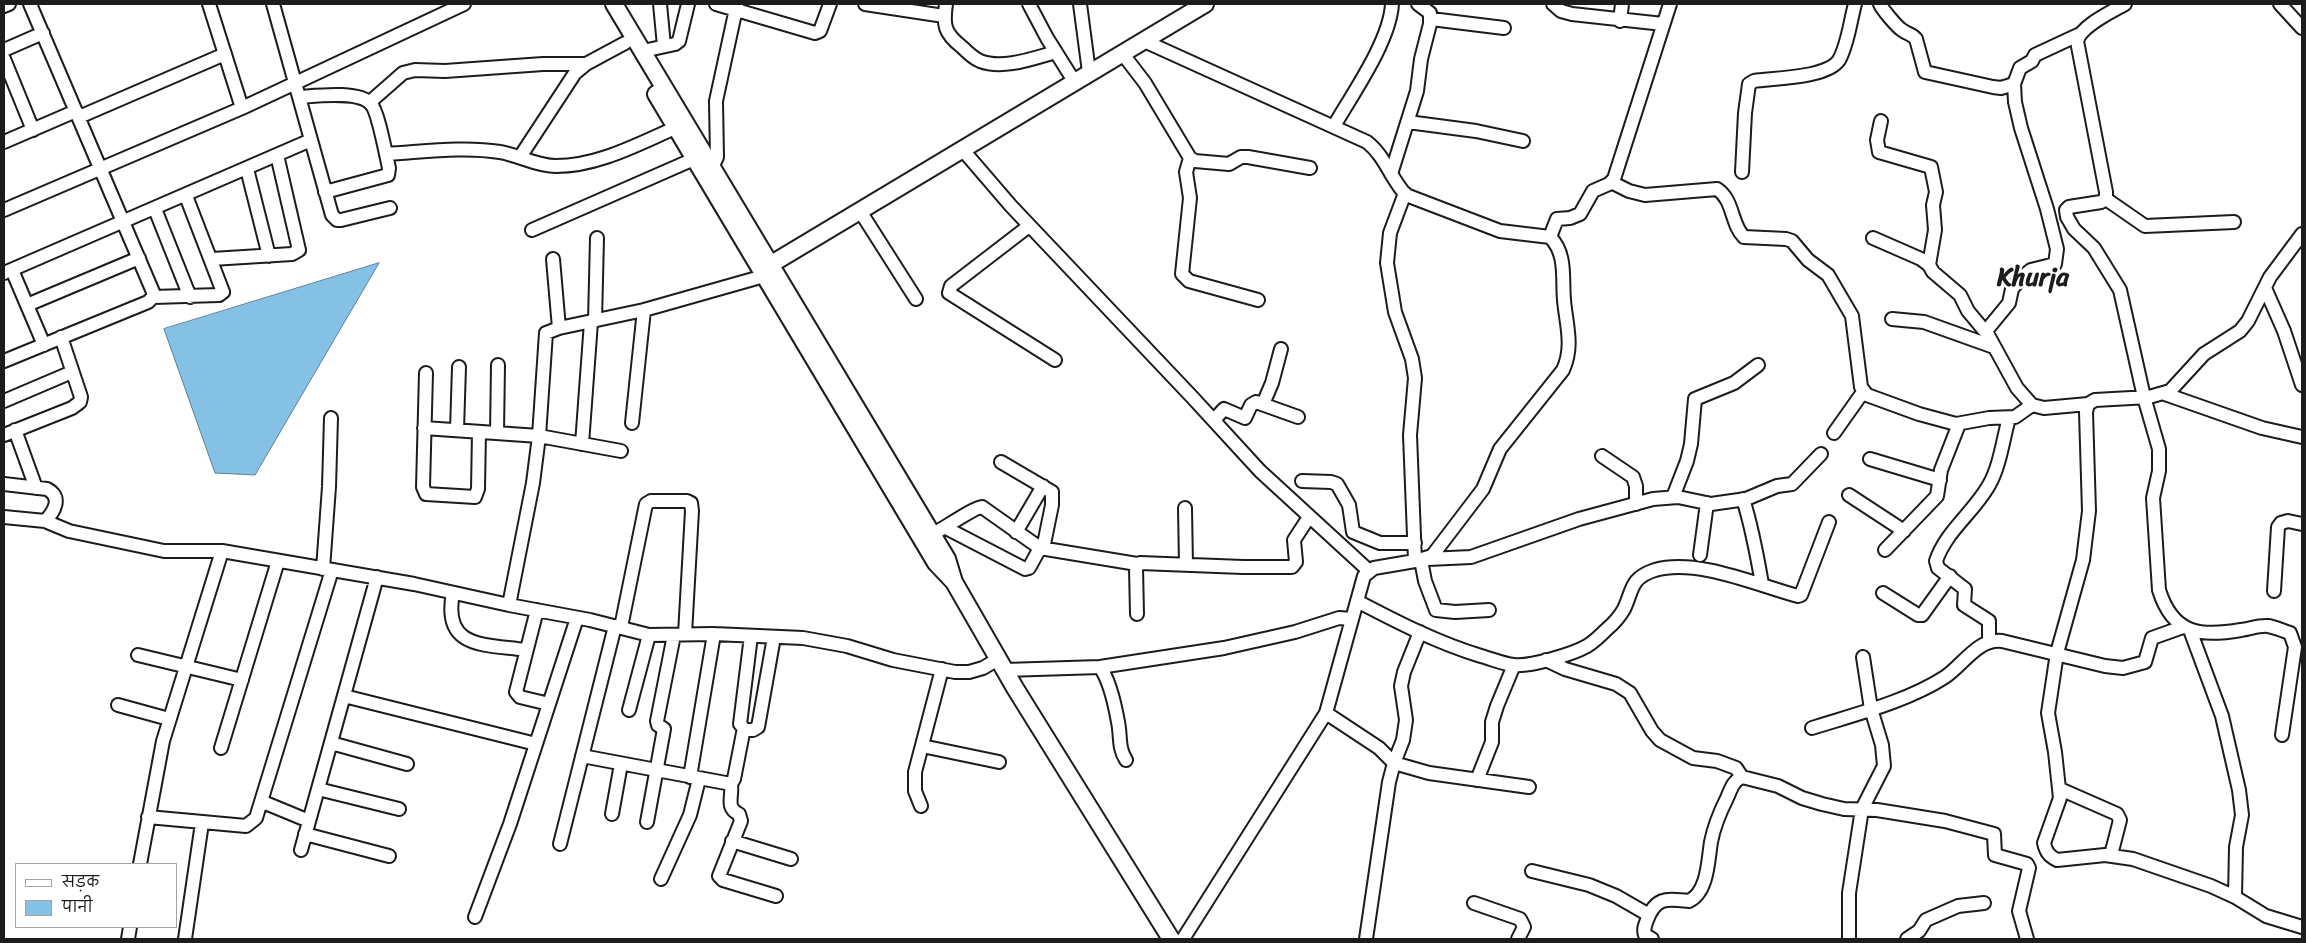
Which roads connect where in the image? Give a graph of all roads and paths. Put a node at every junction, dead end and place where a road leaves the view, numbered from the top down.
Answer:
1 (9, 4) edge
2 (30, 4) edge
3 (209, 4) edge
4 (274, 4) edge
5 (464, 4) edge
6 (602, 4) edge
7 (614, 4) edge
8 (660, 4) edge
9 (688, 4) edge
10 (716, 4) edge
11 (830, 4) edge
12 (865, 4) edge
13 (1030, 4) edge
14 (1080, 4) edge
15 (1204, 4) edge
16 (1392, 4) edge
17 (1418, 4) edge
18 (1553, 4) edge
19 (1622, 4) edge
20 (1670, 4) edge
21 (1854, 4) edge
22 (1880, 4) edge
23 (2125, 4) edge
24 (2280, 4) edge
25 (4, 6) edge
26 (739, 9) edge
27 (945, 10) edge
28 (1431, 19) junction
29 (1620, 21) junction
30 (1663, 24) junction
31 (1504, 28) dead end
32 (2302, 28) edge
33 (43, 33) junction
34 (2078, 35) junction
35 (1142, 40) junction
36 (625, 43) junction
37 (664, 46) junction
38 (4, 50) edge
39 (643, 51) junction
40 (1056, 52) junction
41 (1122, 53) junction
42 (225, 54) junction
43 (4, 59) edge
44 (586, 64) junction
45 (1090, 72) junction
46 (1074, 81) junction
47 (295, 84) junction
48 (2014, 84) junction
49 (298, 97) junction
50 (370, 102) junction
51 (242, 108) junction
52 (77, 114) junction
53 (1881, 121) dead end
54 (1408, 122) junction
55 (1334, 126) junction
56 (676, 128) junction
57 (33, 130) junction
58 (311, 140) junction
59 (1523, 141) dead end
60 (4, 142) edge
61 (962, 149) junction
62 (386, 154) junction
63 (277, 155) junction
64 (520, 157) junction
65 (1190, 158) junction
66 (694, 159) junction
67 (1310, 168) dead end
68 (101, 169) junction
69 (247, 169) junction
70 (1742, 172) dead end
71 (709, 173) junction
72 (1391, 174) junction
73 (1610, 182) junction
74 (325, 192) junction
75 (1405, 193) junction
76 (186, 196) junction
77 (2106, 199) junction
78 (390, 208) dead end
79 (155, 209) junction
80 (4, 210) edge
81 (860, 211) junction
82 (124, 222) junction
83 (2234, 222) dead end
84 (1030, 226) junction
85 (532, 230) dead end
86 (2302, 234) edge
87 (1550, 237) junction
88 (597, 238) dead end
89 (1873, 238) dead end
90 (269, 256) junction
91 (139, 258) junction
92 (212, 259) junction
93 (552, 259) dead end
94 (1929, 265) junction
95 (765, 270) junction
96 (8, 271) edge
97 (2265, 288) junction
98 (190, 297) junction
99 (153, 298) junction
100 (916, 299) dead end
101 (1258, 300) dead end
102 (27, 305) junction
103 (644, 310) junction
104 (1892, 320) dead end
105 (593, 322) junction
106 (559, 328) junction
107 (1986, 331) junction
108 (61, 337) junction
109 (44, 344) junction
110 (1994, 347) junction
111 (1281, 349) dead end
112 (1055, 360) dead end
113 (4, 361) edge
114 (498, 365) dead end
115 (1758, 365) dead end
116 (459, 367) dead end
117 (72, 372) junction
118 (426, 373) dead end
119 (2302, 385) edge
120 (1863, 392) junction
121 (2165, 394) junction
122 (2144, 398) junction
123 (4, 401) edge
124 (1263, 404) junction
125 (2088, 404) junction
126 (2032, 405) junction
127 (1298, 417) dead end
128 (331, 418) dead end
129 (2008, 418) junction
130 (1214, 420) junction
131 (632, 423) dead end
132 (1959, 424) junction
133 (424, 428) junction
134 (458, 430) junction
135 (479, 432) junction
136 (10, 433) edge
137 (497, 433) junction
138 (1834, 433) dead end
139 (539, 436) junction
140 (2302, 437) edge
141 (582, 444) junction
142 (622, 450) dead end
143 (1821, 454) dead end
144 (1602, 456) dead end
145 (1870, 459) dead end
146 (1001, 462) dead end
147 (1940, 480) junction
148 (1302, 481) dead end
149 (4, 484) edge
150 (1043, 486) junction
151 (36, 488) junction
152 (1849, 495) dead end
153 (1673, 497) junction
154 (1743, 499) junction
155 (1707, 503) junction
156 (1636, 504) junction
157 (1185, 508) dead end
158 (4, 517) edge
159 (1309, 517) junction
160 (44, 521) junction
161 (1829, 522) dead end
162 (2302, 524) edge
163 (939, 531) junction
164 (1904, 531) junction
165 (1016, 532) junction
166 (1415, 543) junction
167 (1042, 549) junction
168 (1884, 550) dead end
169 (222, 551) junction
170 (1700, 555) dead end
171 (1421, 560) junction
172 (278, 561) junction
173 (1137, 564) junction
174 (1186, 565) junction
175 (328, 570) junction
176 (1368, 570) junction
177 (1950, 576) junction
178 (377, 577) junction
179 (954, 582) junction
180 (1762, 584) junction
181 (2274, 591) dead end
182 (453, 593) junction
183 (1883, 593) dead end
184 (1357, 601) junction
185 (509, 605) junction
186 (537, 610) junction
187 (1489, 610) dead end
188 (1137, 614) dead end
189 (583, 619) junction
190 (1352, 619) junction
191 (618, 627) junction
192 (2187, 629) junction
193 (1420, 632) junction
194 (679, 634) junction
195 (714, 634) junction
196 (649, 635) junction
197 (751, 636) junction
198 (774, 636) junction
199 (1989, 642) junction
200 (526, 650) junction
201 (2056, 653) junction
202 (138, 655) dead end
203 (1862, 657) dead end
204 (1546, 660) junction
205 (1002, 664) junction
206 (1514, 665) junction
207 (186, 666) junction
208 (1100, 667) junction
209 (942, 669) junction
210 (242, 680) junction
211 (344, 696) junction
212 (549, 704) junction
213 (118, 705) dead end
214 (1871, 709) junction
215 (629, 710) dead end
216 (1326, 713) junction
217 (169, 719) junction
218 (1812, 728) dead end
219 (744, 730) junction
220 (2282, 735) dead end
221 (331, 743) junction
222 (536, 744) junction
223 (922, 746) junction
224 (221, 748) dead end
225 (582, 756) junction
226 (1126, 760) dead end
227 (999, 762) dead end
228 (1394, 763) junction
229 (407, 764) dead end
230 (621, 764) junction
231 (656, 770) junction
232 (1742, 777) junction
233 (695, 778) junction
234 (1477, 780) junction
235 (730, 784) junction
236 (1529, 787) dead end
237 (318, 789) junction
238 (2060, 789) junction
239 (263, 802) junction
240 (920, 806) dead end
241 (399, 809) dead end
242 (1862, 809) junction
243 (612, 814) dead end
244 (148, 817) junction
245 (309, 822) junction
246 (647, 822) dead end
247 (202, 823) junction
248 (305, 834) junction
249 (732, 841) junction
250 (560, 844) dead end
251 (301, 850) dead end
252 (2111, 855) junction
253 (389, 856) dead end
254 (791, 859) dead end
255 (140, 863) edge
256 (1532, 871) dead end
257 (660, 879) dead end
258 (776, 896) dead end
259 (2235, 897) junction
260 (1474, 903) dead end
261 (1984, 904) dead end
262 (1649, 915) junction
263 (475, 917) dead end
264 (2302, 928) edge
265 (1646, 937) edge
266 (186, 939) edge
267 (1171, 939) edge
268 (1183, 939) edge
269 (1366, 939) edge
270 (1518, 939) edge
271 (1849, 939) edge
272 (1907, 939) edge
273 (2027, 939) edge

1 - 25 street
2 - 33 street
3 - 42 street
4 - 47 street
5 - 47 street
6 - 36 main road
7 - 39 main road
8 - 37 street
9 - 37 street
10 - 26 street
11 - 26 street
12 - 27 street
13 - 40 street
14 - 45 street
15 - 35 main road
16 - 55 street
17 - 28 street
18 - 29 street
19 - 29 street
20 - 30 street
21 - 70 street
22 - 48 street
23 - 34 street
24 - 32 street
26 - 71 street
27 - 40 street
28 - 31 street
28 - 54 street
29 - 30 street
30 - 73 street
33 - 38 street
33 - 52 street
34 - 48 street
34 - 77 street
35 - 41 main road
35 - 55 street
36 - 44 street
36 - 56 main road
37 - 39 street
39 - 71 main road
40 - 46 street
41 - 45 main road
41 - 65 street
42 - 51 street
42 - 52 street
43 - 57 street
44 - 50 street
44 - 64 street
45 - 46 main road
46 - 61 main road
47 - 49 street
47 - 51 street
48 - 107 street
49 - 50 street
49 - 58 street
50 - 62 street
51 - 68 street
52 - 57 street
52 - 68 street
53 - 94 street
54 - 59 street
54 - 72 street
55 - 72 street
56 - 64 street
56 - 66 main road
57 - 60 street
58 - 63 street
58 - 74 street
61 - 81 main road
61 - 84 street
62 - 64 street
62 - 74 street
63 - 69 street
63 - 90 street
65 - 67 street
65 - 101 street
66 - 71 main road
66 - 85 street
68 - 80 street
68 - 82 street
69 - 76 street
69 - 90 street
71 - 95 main road
72 - 75 street
73 - 87 street
73 - 120 street
74 - 78 street
75 - 87 street
75 - 166 street
76 - 79 street
76 - 92 street
77 - 83 street
77 - 122 street
79 - 82 street
79 - 98 street
81 - 95 main road
81 - 100 street
82 - 91 street
82 - 96 street
84 - 112 street
84 - 130 street
86 - 97 street
87 - 171 street
88 - 105 street
89 - 94 street
90 - 92 street
91 - 99 street
91 - 102 street
92 - 98 street
93 - 106 street
94 - 107 street
95 - 103 street
95 - 163 main road
95 - 179 main road
96 - 102 street
97 - 119 street
97 - 121 street
98 - 99 street
99 - 108 street
102 - 109 street
103 - 105 street
103 - 131 street
104 - 110 street
105 - 106 street
105 - 141 street
106 - 139 street
107 - 110 street
108 - 109 street
108 - 117 street
109 - 113 street
110 - 126 street
111 - 124 street
114 - 137 street
115 - 153 street
116 - 134 street
117 - 123 street
117 - 136 street
118 - 133 street
120 - 132 street
120 - 138 street
121 - 122 street
121 - 140 street
122 - 125 street
122 - 192 street
124 - 127 street
124 - 130 street
125 - 126 street
125 - 201 street
126 - 129 street
128 - 175 street
129 - 132 street
129 - 177 street
130 - 159 street
132 - 147 street
133 - 134 street
133 - 135 street
134 - 135 street
135 - 137 street
136 - 151 street
137 - 139 street
139 - 141 street
139 - 185 street
141 - 142 street
143 - 154 street
144 - 156 street
145 - 147 street
146 - 150 street
147 - 164 street
148 - 166 street
149 - 151 street
150 - 165 street
150 - 167 street
151 - 160 street
152 - 164 street
153 - 155 street
153 - 156 street
154 - 155 street
154 - 180 street
155 - 170 street
156 - 171 street
157 - 174 street
158 - 160 street
159 - 174 street
159 - 176 street
160 - 169 street
161 - 180 street
162 - 181 street
163 - 165 street
163 - 167 street
163 - 179 main road
164 - 168 street
165 - 167 street
166 - 171 street
167 - 173 street
169 - 172 street
169 - 207 street
171 - 176 street
171 - 187 street
172 - 175 street
172 - 210 street
173 - 174 street
173 - 188 street
175 - 178 street
175 - 239 street
176 - 184 street
177 - 183 street
177 - 199 street
178 - 182 street
178 - 211 street
179 - 205 main road
180 - 204 street
182 - 185 street
182 - 200 street
184 - 190 street
184 - 193 street
185 - 186 street
186 - 189 street
186 - 200 street
189 - 191 street
189 - 212 street
190 - 208 street
190 - 216 street
191 - 194 street
191 - 196 street
191 - 225 street
192 - 201 street
192 - 220 street
192 - 259 street
193 - 206 street
193 - 228 street
194 - 195 street
194 - 196 street
194 - 231 street
195 - 197 street
195 - 233 street
196 - 215 street
197 - 198 street
197 - 219 street
198 - 209 street
198 - 219 street
199 - 201 street
199 - 214 street
200 - 212 street
201 - 238 street
202 - 207 street
203 - 214 street
204 - 206 street
204 - 232 street
205 - 208 street
205 - 209 street
205 - 267 main road
206 - 234 street
207 - 210 street
207 - 217 street
208 - 226 street
209 - 223 street
210 - 224 street
211 - 221 street
211 - 222 street
212 - 222 street
213 - 217 street
214 - 218 street
214 - 242 street
216 - 228 street
216 - 268 street
217 - 244 street
219 - 235 street
221 - 229 street
221 - 237 street
222 - 263 street
223 - 227 street
223 - 240 street
225 - 230 street
225 - 250 street
228 - 234 street
228 - 269 street
230 - 231 street
230 - 243 street
231 - 233 street
231 - 246 street
232 - 242 street
232 - 262 street
233 - 235 street
233 - 257 street
234 - 236 street
235 - 249 street
237 - 241 street
237 - 245 street
238 - 252 street
238 - 252 street
239 - 245 street
239 - 247 street
242 - 271 street
242 - 273 street
244 - 247 street
244 - 255 street
245 - 248 street
247 - 266 street
248 - 251 street
248 - 253 street
249 - 254 street
249 - 258 street
252 - 259 street
256 - 262 street
259 - 264 street
260 - 270 street
261 - 272 street
262 - 265 street

